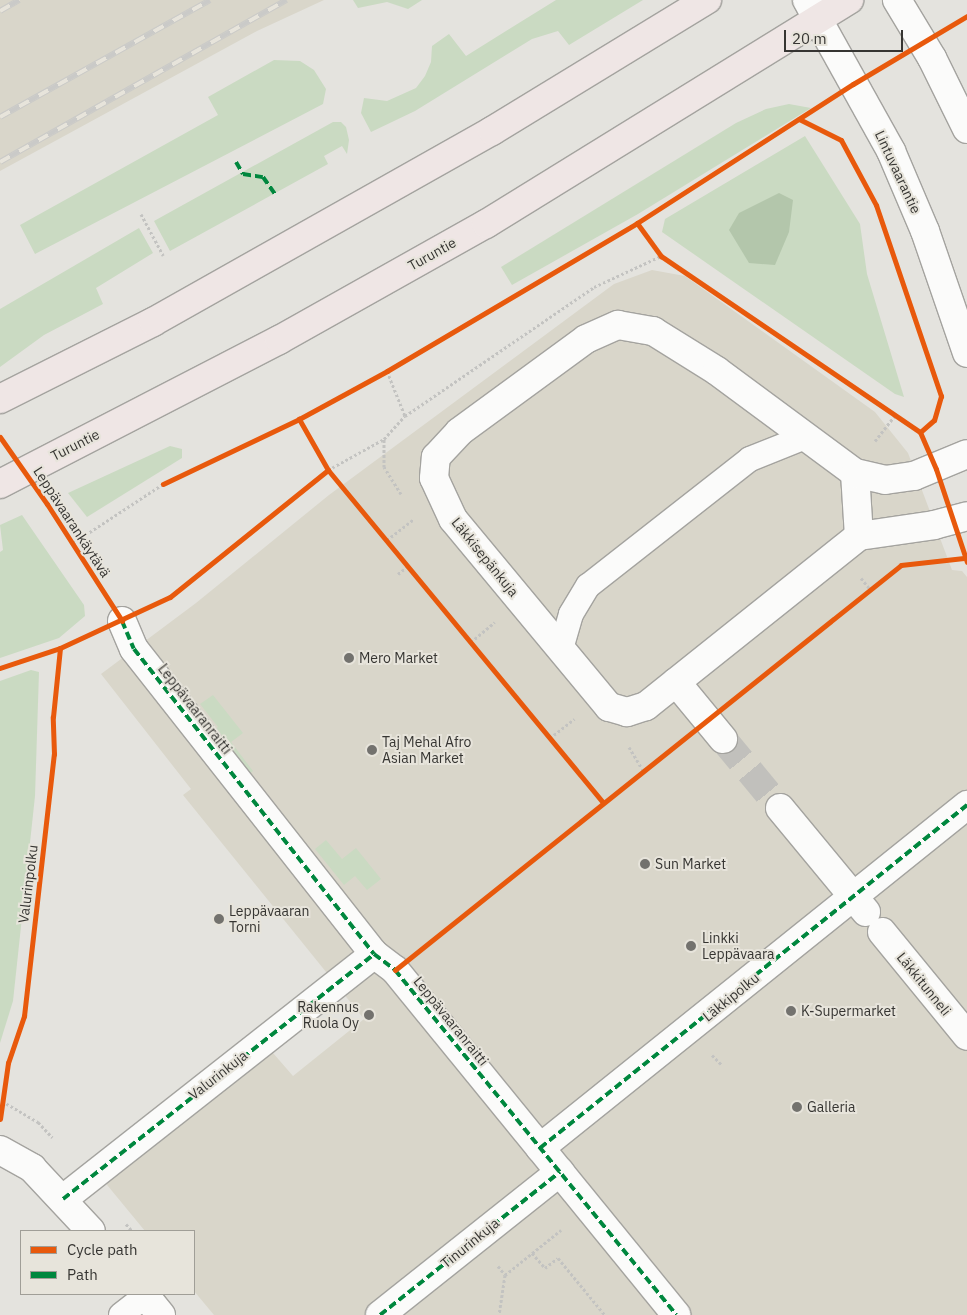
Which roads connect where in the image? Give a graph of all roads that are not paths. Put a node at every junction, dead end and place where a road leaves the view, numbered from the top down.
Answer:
1 (707, 0) edge
2 (849, 0) edge
3 (897, 0) edge
4 (813, 10) edge
5 (967, 129) edge
6 (967, 353) edge
7 (0, 399) edge
8 (805, 437) junction
9 (967, 454) edge
10 (856, 473) junction
11 (0, 484) edge
12 (967, 516) edge
13 (859, 536) junction
14 (122, 621) dead end
15 (561, 649) junction
16 (676, 682) junction
17 (723, 739) tunnel mouth
18 (967, 805) edge
19 (780, 808) tunnel mouth
20 (867, 914) junction
21 (374, 954) junction
22 (967, 1036) edge
23 (540, 1148) junction
24 (0, 1150) edge
25 (560, 1172) junction
26 (63, 1199) junction
27 (90, 1230) edge
28 (150, 1301) edge
29 (121, 1315) edge
30 (380, 1315) edge
31 (676, 1315) edge

1 - 7 main road
2 - 4 main road, Turuntie
3 - 5 street
4 - 6 street, Lintuvaarantie
4 - 11 main road, Turuntie
8 - 10 street, Läkkisepänkuja
8 - 15 lane
8 - 15 street, Läkkisepänkuja
9 - 10 street, Läkkisepänkuja
10 - 13 street
12 - 13 street
13 - 16 street, Läkkisepänkuja
14 - 21 street, Leppävaaranraitti
15 - 16 street, Läkkisepänkuja
16 - 17 street
18 - 20 street, Läkkipolku
19 - 20 street, Läkkitunneli
20 - 22 street, Läkkitunneli
20 - 23 street, Läkkipolku
21 - 23 street, Leppävaaranraitti
21 - 26 street, Valurinkuja
23 - 25 street, Leppävaaranraitti
24 - 26 street
25 - 30 street, Tinurinkuja
25 - 31 street, Leppävaaranraitti
26 - 27 street
28 - 29 lane

